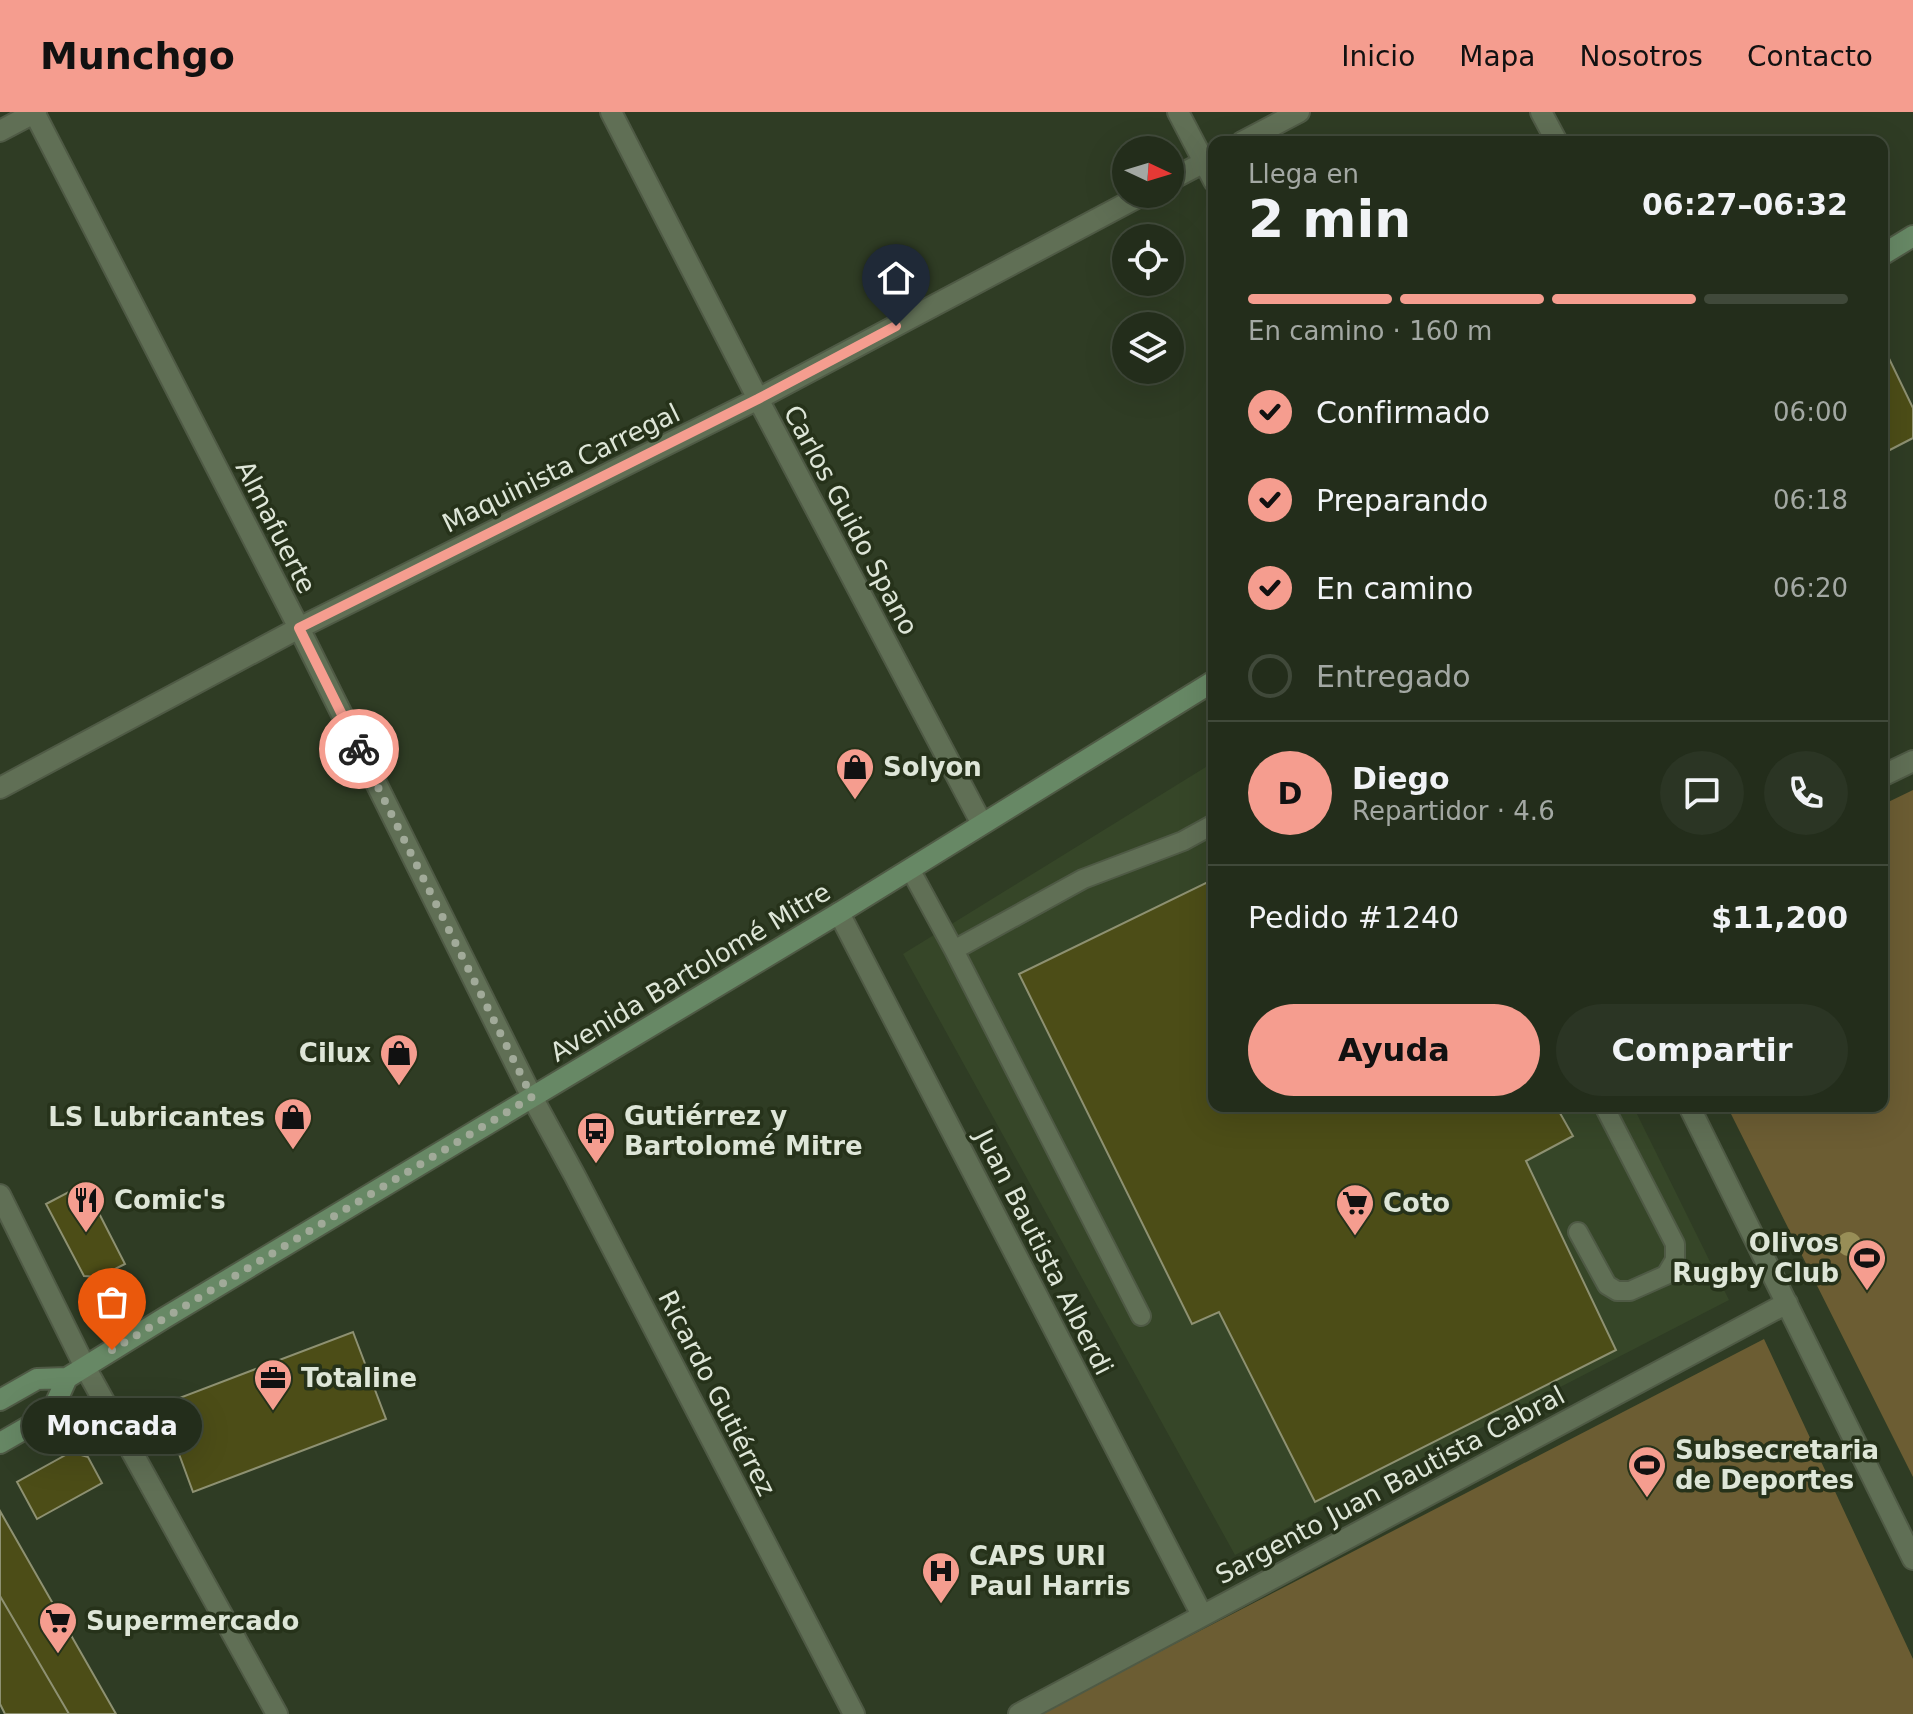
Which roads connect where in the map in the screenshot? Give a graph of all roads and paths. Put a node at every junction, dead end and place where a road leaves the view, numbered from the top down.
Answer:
1 (35, 112) edge
2 (611, 112) edge
3 (1178, 112) edge
4 (1299, 112) edge
5 (1541, 112) edge
6 (0, 131) edge
7 (1253, 136) edge
8 (1554, 136) edge
9 (1208, 158) edge
10 (1208, 161) edge
11 (1184, 173) edge
12 (1118, 208) edge
13 (1913, 236) edge
14 (1888, 251) edge
15 (758, 399) junction
16 (299, 628) junction
17 (1208, 685) edge
18 (1913, 761) edge
19 (1888, 773) edge
20 (0, 788) edge
21 (982, 824) junction
22 (1208, 827) edge
23 (910, 869) junction
24 (839, 913) junction
25 (954, 950) junction
26 (532, 1097) junction
27 (1607, 1112) edge
28 (1692, 1112) edge
29 (0, 1195) edge
30 (1578, 1232) dead end
31 (1787, 1303) junction
32 (1141, 1316) dead end
33 (76, 1373) junction
34 (0, 1400) edge
35 (0, 1443) edge
36 (1913, 1559) edge
37 (1202, 1615) junction
38 (277, 1714) edge
39 (854, 1714) edge
40 (1019, 1714) edge

1 - 6 street
1 - 16 street, Almafuerte
2 - 15 street, Carlos Guido Spano
3 - 9 street
4 - 7 street
5 - 8 street
10 - 11 street
12 - 15 street, Maquinista Carregal
13 - 14 main road
15 - 16 street, Maquinista Carregal
15 - 21 street, Carlos Guido Spano
16 - 20 street, Maquinista Carregal
16 - 26 street, Almafuerte
17 - 21 main road, Avenida Bartolomé Mitre
18 - 19 street
21 - 23 main road, Avenida Bartolomé Mitre
22 - 25 lane
23 - 24 main road, Avenida Bartolomé Mitre
23 - 25 lane
24 - 26 main road, Avenida Bartolomé Mitre
24 - 37 street, Juan Bautista Alberdi
25 - 32 lane
26 - 33 main road, Avenida Bartolomé Mitre
26 - 39 street, Ricardo Gutiérrez
27 - 30 lane
28 - 31 street
29 - 33 street
31 - 36 street
31 - 37 street, Sargento Juan Bautista Cabral
33 - 34 main road, Avenida Bartolomé Mitre
33 - 35 main road
33 - 38 street
37 - 40 street, Sargento Juan Bautista Cabral

